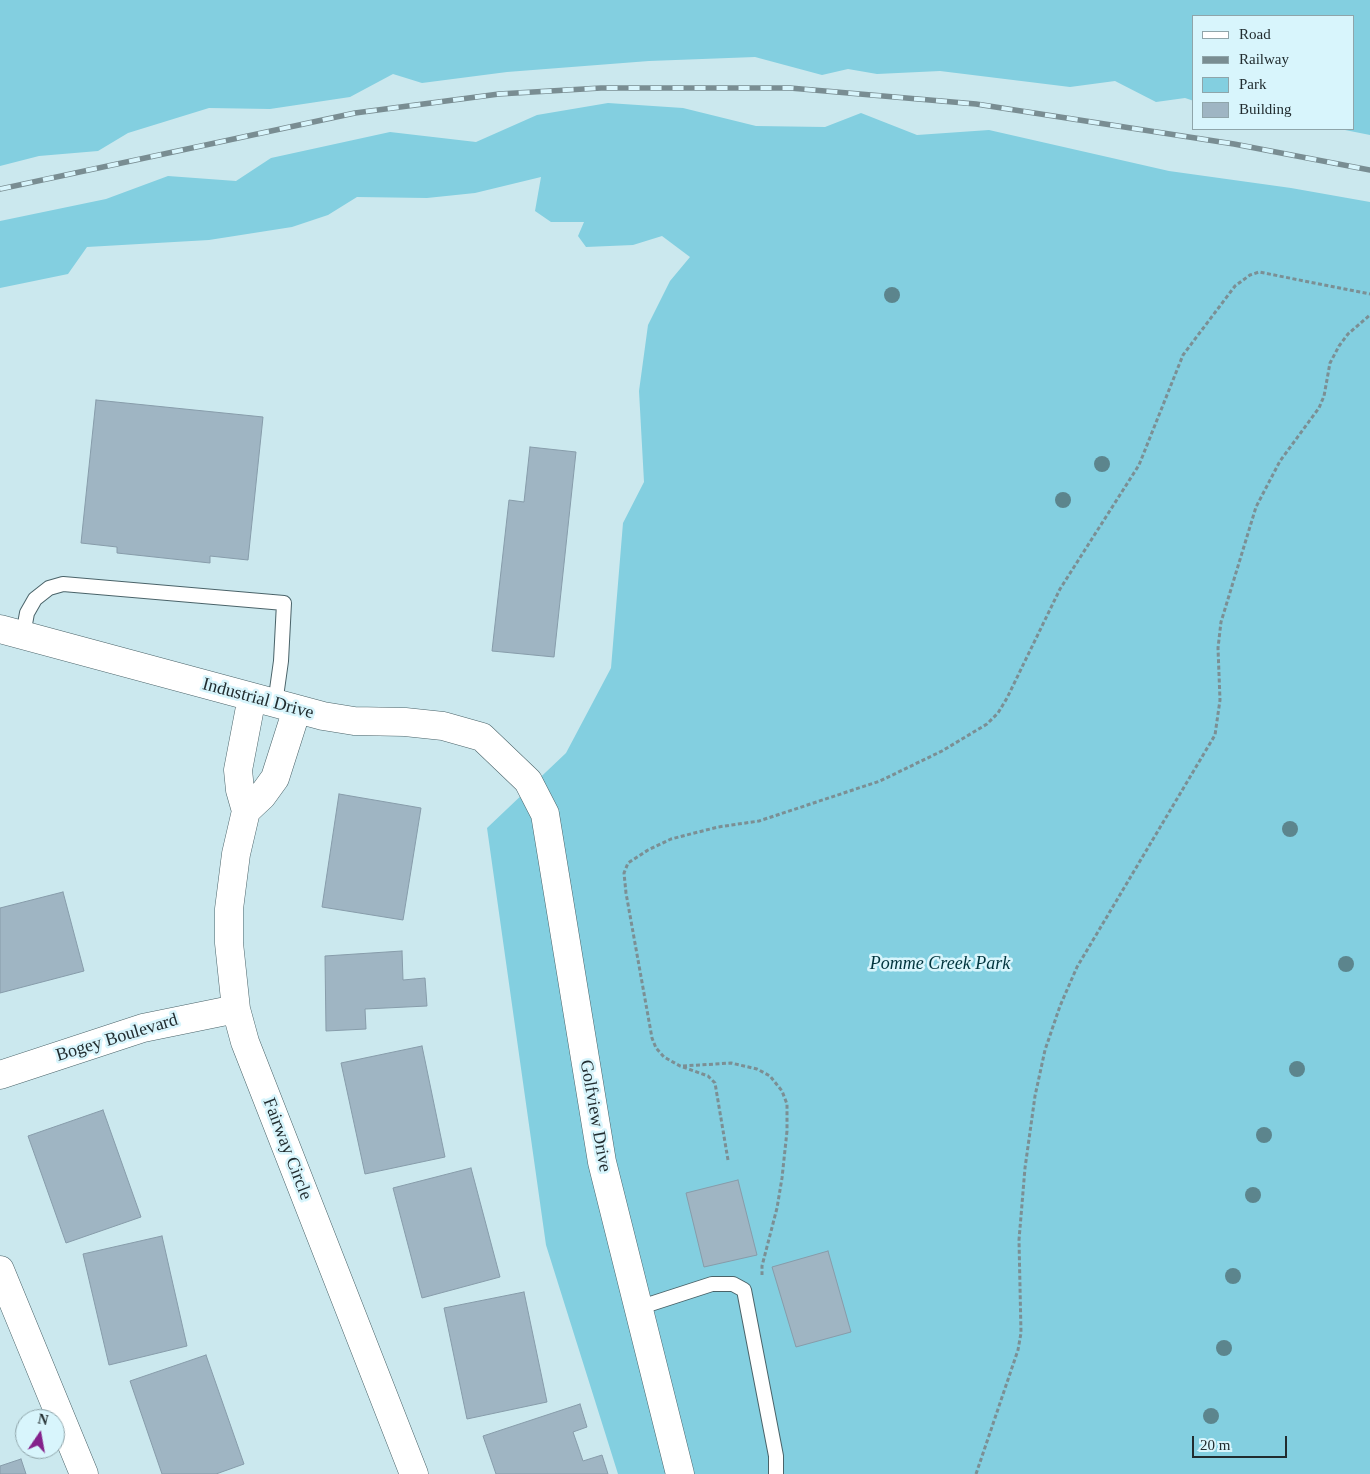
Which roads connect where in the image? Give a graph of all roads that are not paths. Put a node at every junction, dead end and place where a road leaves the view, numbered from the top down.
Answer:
1 (12, 632) edge
2 (275, 703) junction
3 (240, 754) junction
4 (510, 763) joint
5 (281, 765) junction
6 (246, 810) junction
7 (236, 1009) junction
8 (0, 1075) edge
9 (0, 1270) edge
10 (638, 1308) junction
11 (84, 1474) edge
12 (414, 1474) edge
13 (680, 1474) edge
14 (776, 1474) edge

1 - 2 street, Industrial Drive
1 - 2 lane
2 - 3 street, Fairway Circle
2 - 4 street, Industrial Drive
2 - 5 street
3 - 5 street
3 - 6 street, Fairway Circle
4 - 10 street, Golfview Drive
5 - 6 street
6 - 7 street, Fairway Circle
7 - 8 street, Bogey Boulevard
7 - 12 street, Fairway Circle
9 - 11 street
10 - 13 street, Golfview Drive
10 - 14 lane

